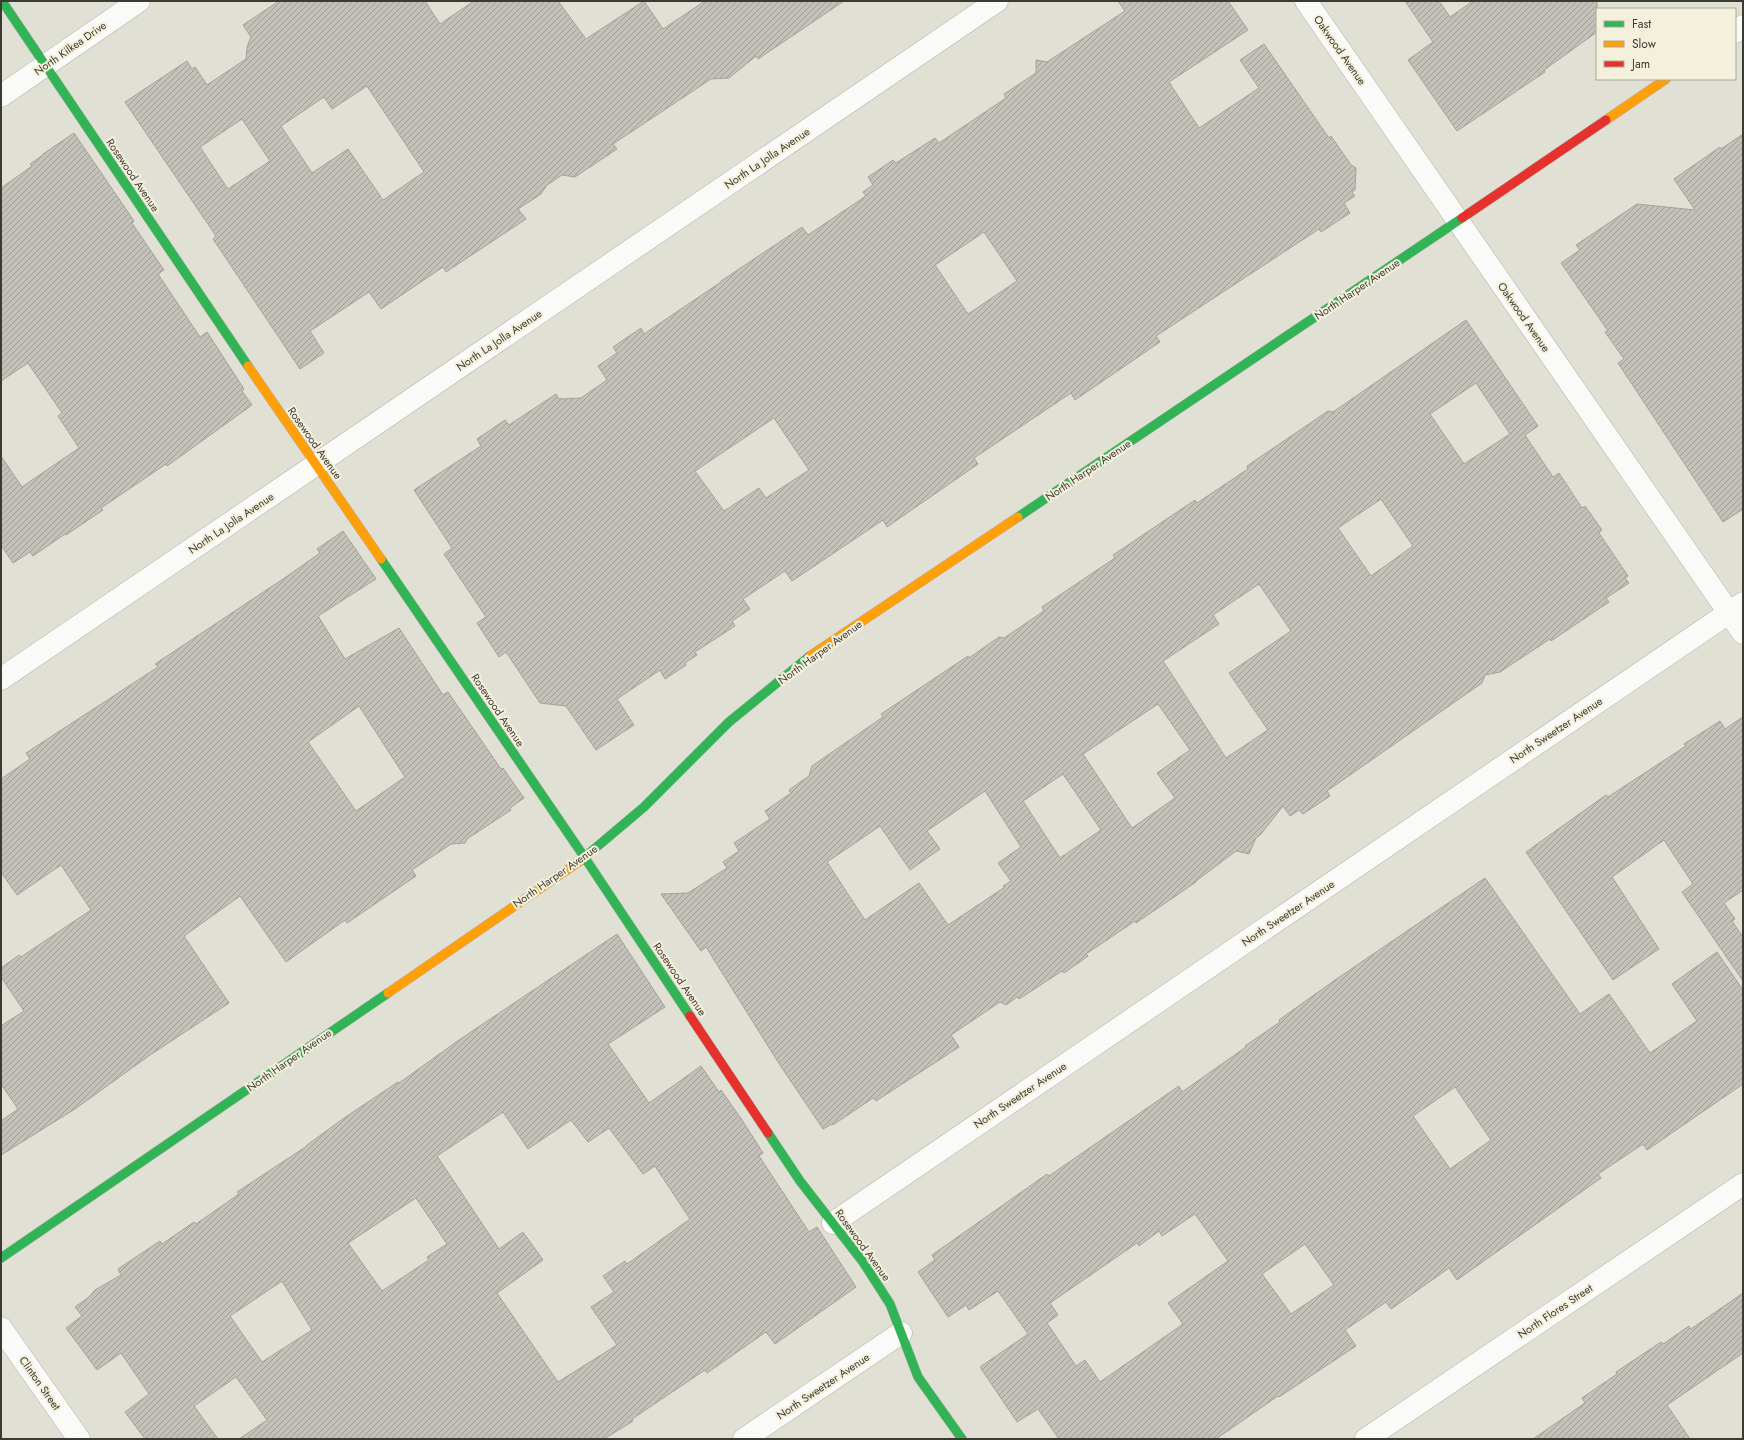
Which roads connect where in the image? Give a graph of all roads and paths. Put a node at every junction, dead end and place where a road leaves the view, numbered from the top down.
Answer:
1 (2, 1) edge
2 (139, 1) edge
3 (997, 1) edge
4 (1306, 1) edge
5 (45, 65) junction
6 (1665, 80) edge
7 (1, 96) edge
8 (1458, 221) junction
9 (316, 465) junction
10 (1736, 608) edge
11 (1743, 633) edge
12 (1, 679) edge
13 (585, 858) junction
14 (1743, 1184) edge
15 (833, 1223) junction
16 (1, 1258) edge
17 (1, 1328) edge
18 (901, 1334) junction
19 (79, 1439) edge
20 (744, 1439) edge
21 (962, 1439) edge
22 (1366, 1439) edge

1 - 5 street, Rosewood Avenue
2 - 5 street, North Kilkea Drive
3 - 9 street, North La Jolla Avenue
4 - 8 street, Oakwood Avenue
5 - 7 street, North Kilkea Drive
5 - 9 street, Rosewood Avenue
6 - 8 street, North Harper Avenue
8 - 10 street, Oakwood Avenue
8 - 13 street, North Harper Avenue
9 - 12 street, North La Jolla Avenue
9 - 13 street, Rosewood Avenue
10 - 11 street, Oakwood Avenue
10 - 15 street, North Sweetzer Avenue
13 - 15 street, Rosewood Avenue
13 - 16 street, North Harper Avenue
14 - 22 street, North Flores Street
15 - 18 street, Rosewood Avenue
17 - 19 street, Clinton Street
18 - 20 street, North Sweetzer Avenue
18 - 21 street, Rosewood Avenue

